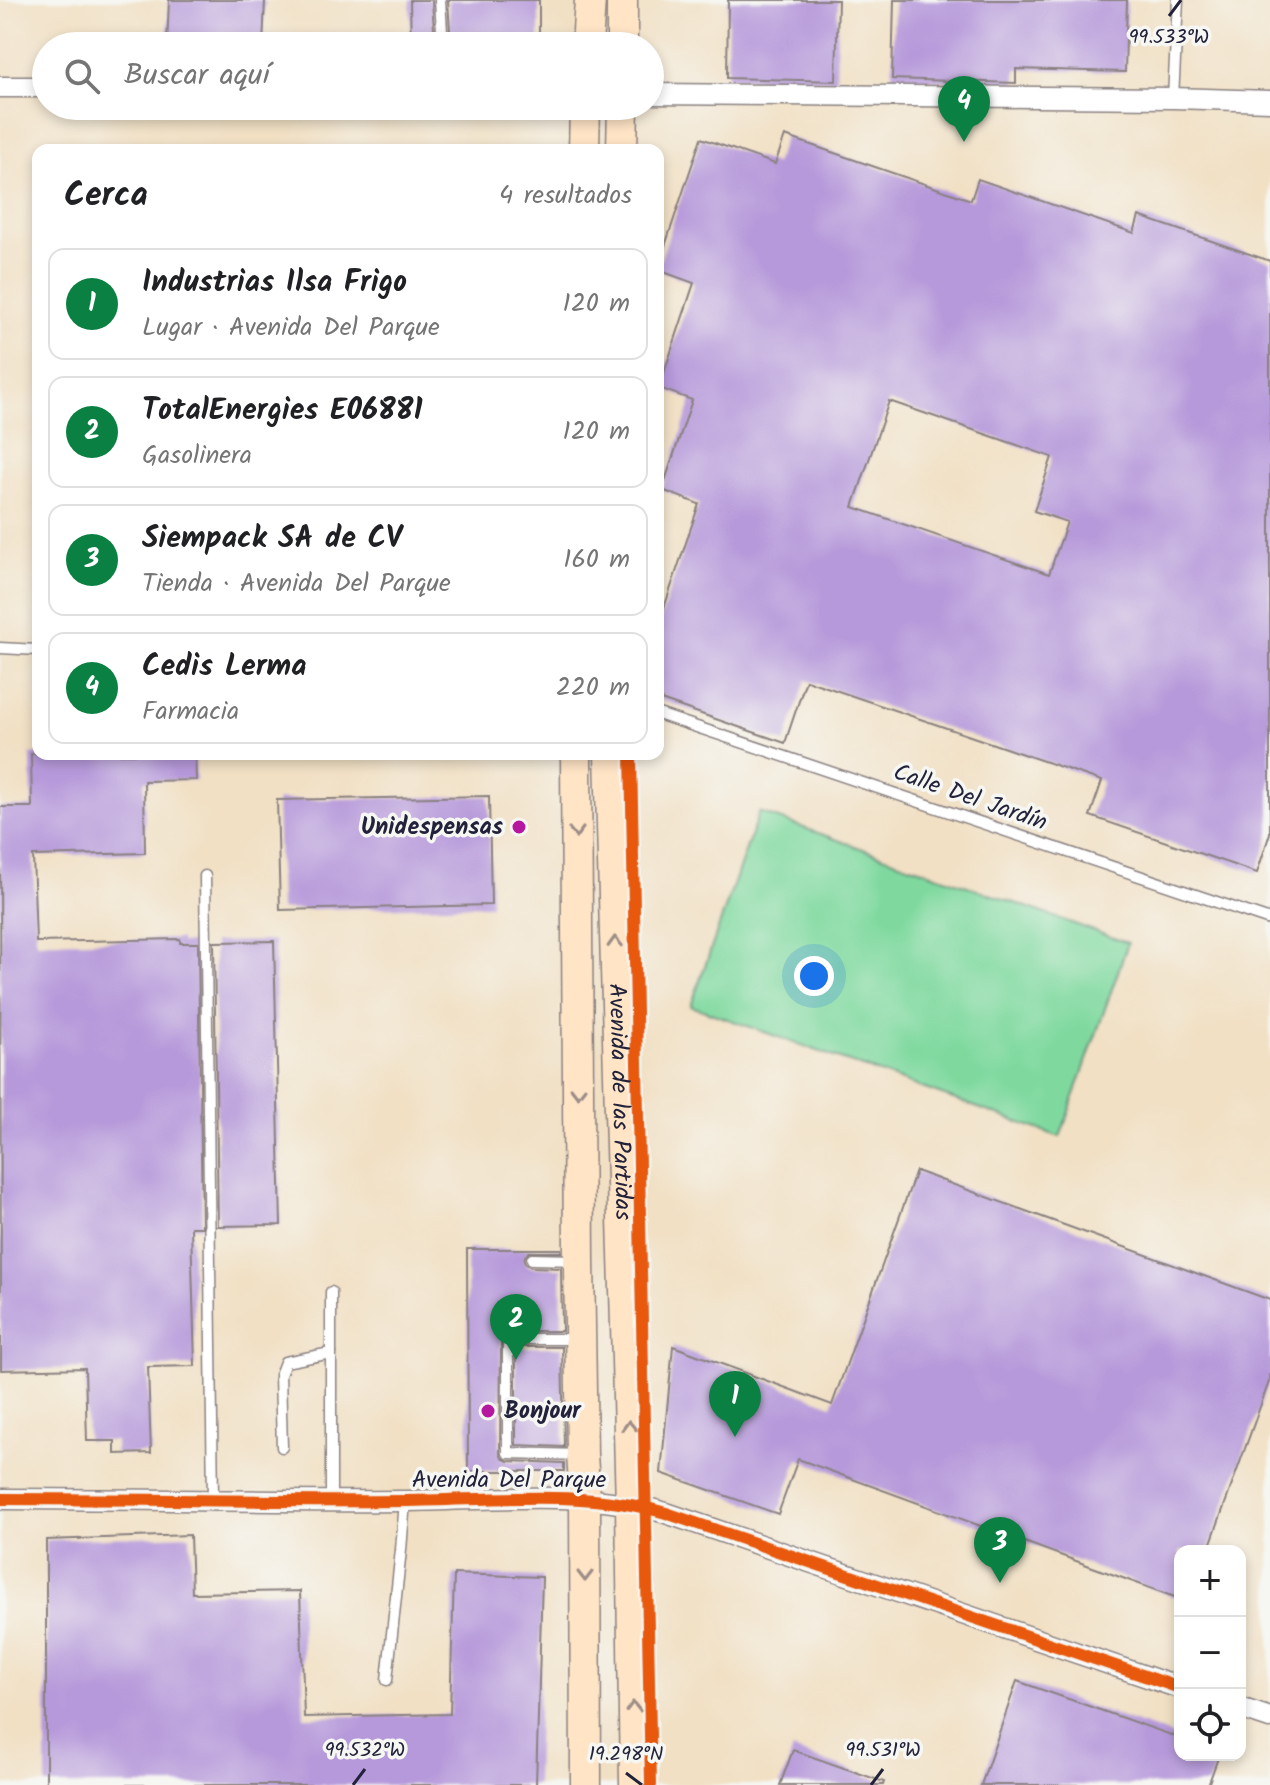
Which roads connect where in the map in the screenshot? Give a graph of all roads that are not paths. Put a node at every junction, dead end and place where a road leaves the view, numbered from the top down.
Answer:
1 (440, 0) edge
2 (590, 0) edge
3 (622, 0) edge
4 (1178, 0) edge
5 (442, 32) edge
6 (588, 32) edge
7 (622, 32) edge
8 (0, 87) edge
9 (32, 87) edge
10 (664, 94) edge
11 (1173, 98) junction
12 (1270, 101) edge
13 (585, 120) edge
14 (623, 120) edge
15 (584, 144) edge
16 (622, 144) edge
17 (0, 648) edge
18 (32, 650) edge
19 (664, 716) edge
20 (576, 760) edge
21 (610, 760) edge
22 (205, 876) dead end
23 (1270, 920) edge
24 (532, 1259) dead end
25 (579, 1260) junction
26 (331, 1292) dead end
27 (520, 1315) dead end
28 (508, 1339) junction
29 (581, 1339) junction
30 (331, 1353) junction
31 (282, 1447) dead end
32 (582, 1455) junction
33 (585, 1498) junction
34 (0, 1499) edge
35 (213, 1500) junction
36 (331, 1500) junction
37 (405, 1501) junction
38 (631, 1504) junction
39 (387, 1680) dead end
40 (1174, 1686) edge
41 (1246, 1710) edge
42 (1270, 1718) edge
43 (586, 1785) edge
44 (635, 1785) edge

1 - 5 lane
2 - 6 main road
3 - 7 main road
4 - 11 lane
8 - 9 street
10 - 11 street
11 - 12 street
13 - 15 main road
14 - 16 main road
17 - 18 lane
19 - 23 lane, Calle Del Jardín
20 -> 25 main road, Avenida de las Partidas
38 -> 21 main road, Avenida de las Partidas
22 - 35 lane
24 - 25 lane
25 - 29 main road, Avenida de las Partidas
26 - 30 lane
27 - 28 lane
28 - 29 lane
28 - 32 lane
29 - 32 main road, Avenida de las Partidas
30 - 31 lane
30 - 36 lane
32 - 33 main road, Avenida de las Partidas
33 - 37 street, Avenida Del Parque
33 - 38 street, Avenida Del Parque
33 -> 43 main road, Avenida de las Partidas
34 - 35 street, Avenida Del Parque
35 - 36 street, Avenida Del Parque
36 - 37 street, Avenida Del Parque
37 - 39 lane
38 - 40 street, Avenida Del Parque
44 -> 38 main road, Avenida de las Partidas
41 - 42 street

